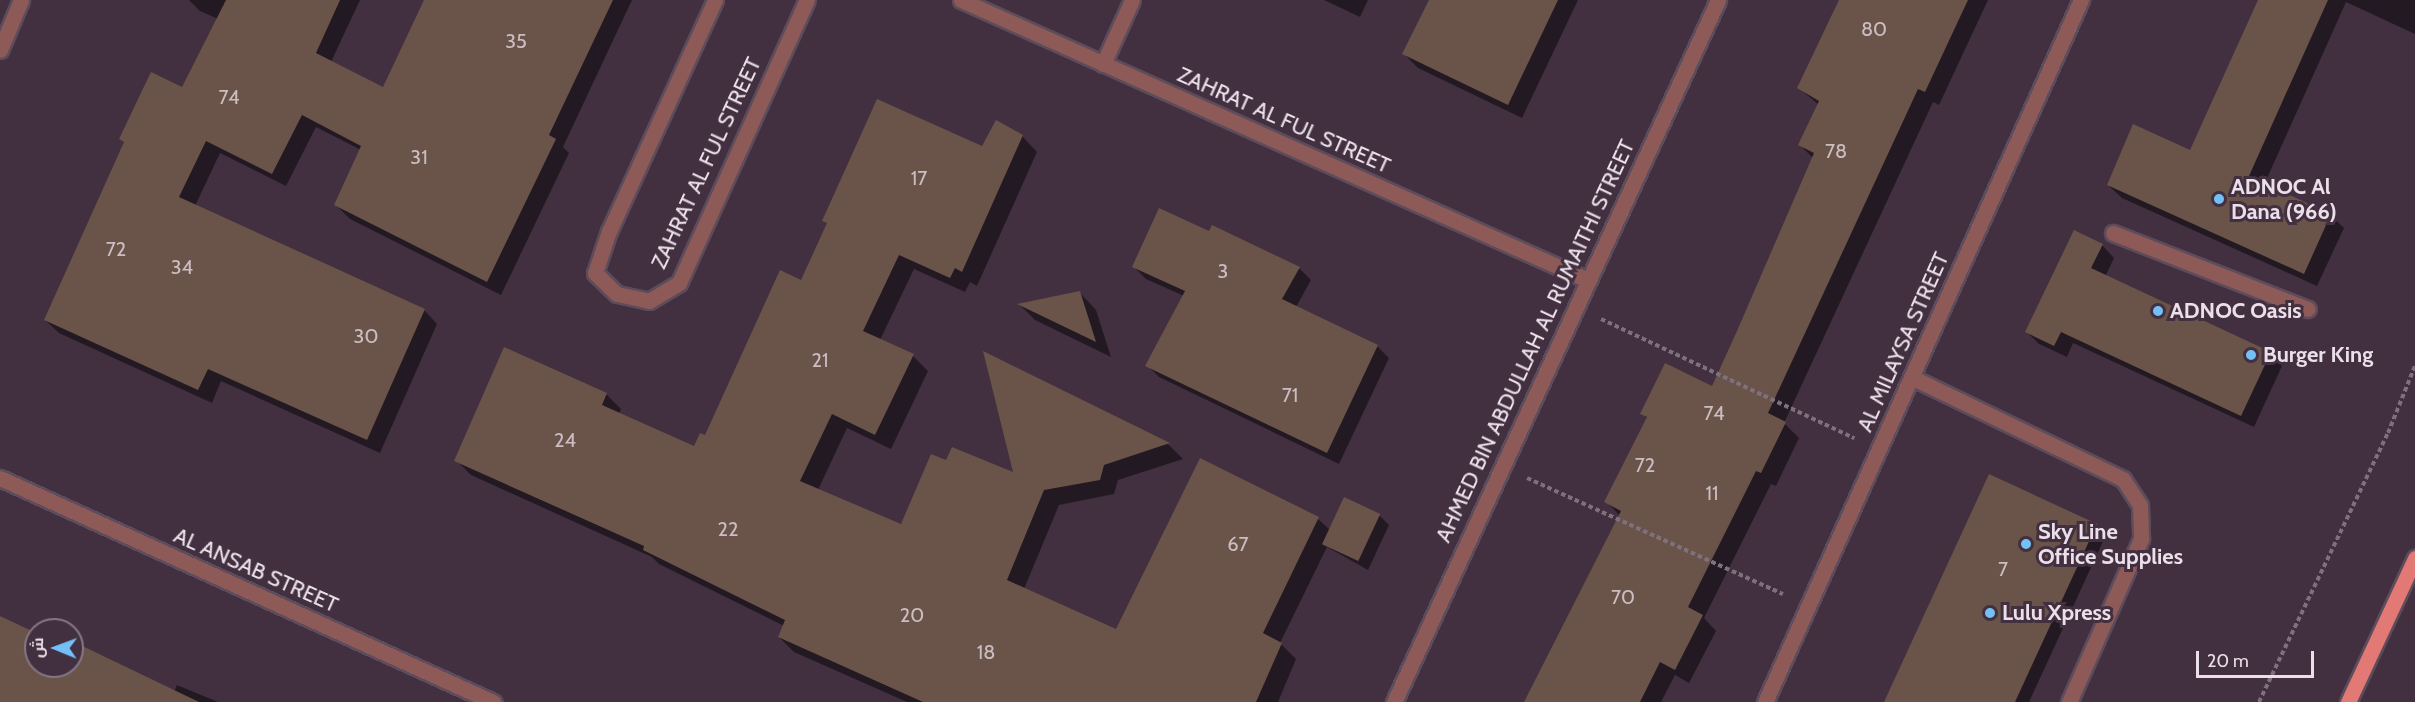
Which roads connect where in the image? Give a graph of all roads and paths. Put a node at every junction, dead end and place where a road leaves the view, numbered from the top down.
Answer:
1 (21, 0) edge
2 (715, 0) edge
3 (807, 0) edge
4 (961, 0) edge
5 (1132, 0) edge
6 (1718, 0) edge
7 (2081, 0) edge
8 (0, 50) edge
9 (1103, 64) junction
10 (2113, 233) dead end
11 (1588, 280) junction
12 (1575, 307) junction
13 (2308, 309) dead end
14 (2415, 366) edge
15 (1911, 377) junction
16 (1879, 450) junction
17 (1502, 466) junction
18 (0, 478) edge
19 (2415, 558) edge
20 (1809, 606) junction
21 (493, 702) edge
22 (1394, 702) edge
23 (1765, 702) edge
24 (2069, 702) edge
25 (2259, 702) edge
26 (2348, 702) edge

1 - 8 street
2 - 3 street, ZAHRAT AL FUL STREET
4 - 9 street, ZAHRAT AL FUL STREET
5 - 9 street
6 - 11 street, AHMED BIN ABDULLAH AL RUMAITHI STREET
7 - 15 street, AL MILAYSA STREET
9 - 11 street, ZAHRAT AL FUL STREET
10 - 13 street
11 - 12 street, AHMED BIN ABDULLAH AL RUMAITHI STREET
12 - 16 path
12 - 17 street, AHMED BIN ABDULLAH AL RUMAITHI STREET
14 - 25 path
15 - 16 street, AL MILAYSA STREET
15 - 24 street
16 - 20 street, AL MILAYSA STREET
17 - 20 path
17 - 22 street, AHMED BIN ABDULLAH AL RUMAITHI STREET
18 - 21 street, AL ANSAB STREET
19 - 26 main road
20 - 23 street, AL MILAYSA STREET

